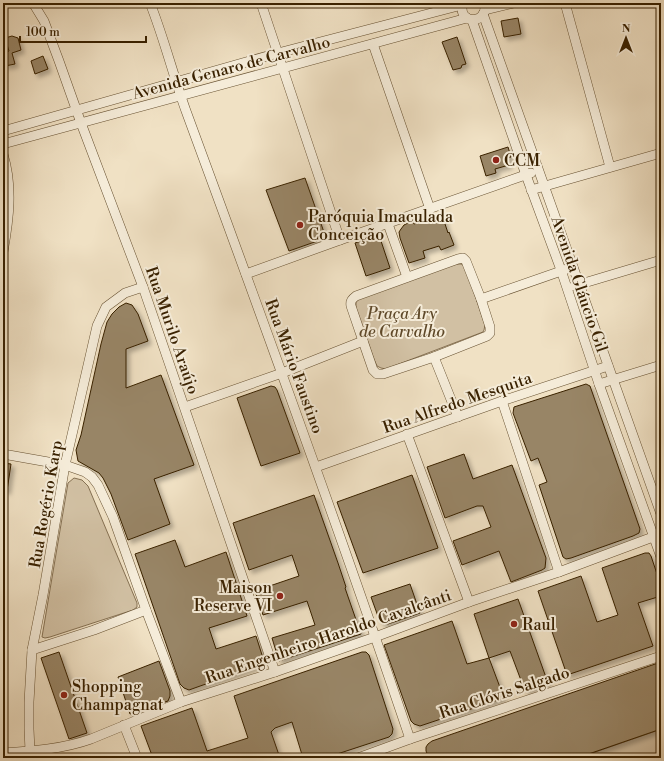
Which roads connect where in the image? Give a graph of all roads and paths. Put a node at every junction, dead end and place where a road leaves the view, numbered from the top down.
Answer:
1 (33, 3) edge
2 (150, 3) edge
3 (261, 3) edge
4 (514, 3) edge
5 (565, 3) edge
6 (660, 3) edge
7 (462, 4) edge
8 (661, 7) edge
9 (484, 9) edge
10 (469, 19) junction
11 (373, 44) junction
12 (278, 54) junction
13 (283, 68) junction
14 (176, 82) junction
15 (180, 96) junction
16 (77, 110) junction
17 (81, 123) junction
18 (3, 131) edge
19 (3, 144) edge
20 (661, 153) edge
21 (3, 154) edge
22 (610, 167) junction
23 (538, 171) junction
24 (526, 175) junction
25 (544, 186) junction
26 (531, 190) junction
27 (430, 209) junction
28 (388, 224) junction
29 (340, 240) junction
30 (3, 252) edge
31 (661, 260) edge
32 (573, 266) junction
33 (561, 270) junction
34 (246, 274) junction
35 (407, 277) junction
36 (579, 284) junction
37 (143, 287) junction
38 (567, 288) junction
39 (481, 299) junction
40 (363, 341) junction
41 (434, 356) junction
42 (661, 365) edge
43 (608, 366) junction
44 (595, 371) junction
45 (282, 373) junction
46 (613, 379) junction
47 (599, 384) junction
48 (502, 401) junction
49 (185, 407) junction
50 (458, 417) junction
51 (407, 434) junction
52 (3, 454) edge
53 (66, 465) junction
54 (316, 466) junction
55 (661, 514) edge
56 (657, 535) edge
57 (661, 554) edge
58 (559, 572) junction
59 (469, 602) junction
60 (146, 610) junction
61 (375, 637) junction
62 (32, 650) junction
63 (661, 656) edge
64 (275, 672) junction
65 (181, 702) junction
66 (124, 725) junction
67 (410, 739) junction
68 (30, 752) junction
69 (3, 753) edge
70 (137, 758) edge
71 (358, 758) edge

1 - 16 street, Rua Murilo Araújo
2 - 14 street, Rua Mário Faustino
3 - 12 street
4 - 9 street
5 - 22 street
6 - 8 street
7 - 10 street, Avenida Gláucio Gil
7 - 12 street, Avenida Genaro de Carvalho
9 - 10 street, Avenida Genaro de Carvalho
9 - 23 street, Avenida Gláucio Gil
10 - 11 street, Avenida Genaro de Carvalho
10 - 24 street, Avenida Gláucio Gil
11 - 13 street, Avenida Genaro de Carvalho
11 - 27 street
12 - 13 street
12 - 14 street, Avenida Genaro de Carvalho
13 - 15 street, Avenida Genaro de Carvalho
13 - 29 street
14 - 15 street, Rua Mário Faustino
14 - 16 street, Avenida Genaro de Carvalho
15 - 17 street, Avenida Genaro de Carvalho
15 - 34 street, Rua Mário Faustino
16 - 17 street, Rua Murilo Araújo
16 - 18 street, Avenida Genaro de Carvalho
17 - 19 street, Avenida Genaro de Carvalho
17 - 37 street, Rua Murilo Araújo
20 - 22 street
21 - 30 street
22 - 25 street
23 - 24 street
23 - 25 street, Avenida Gláucio Gil
24 - 26 street, Avenida Gláucio Gil
24 - 27 street
25 - 26 street
25 - 32 street, Avenida Gláucio Gil
26 - 33 street, Avenida Gláucio Gil
27 - 28 street
28 - 29 street
28 - 35 street
29 - 34 street
31 - 36 street
32 - 33 street
32 - 36 street, Avenida Gláucio Gil
33 - 38 street, Avenida Gláucio Gil
33 - 39 street
34 - 45 street, Rua Mário Faustino
35 - 39 street
35 - 40 street
36 - 38 street
36 - 43 street, Avenida Gláucio Gil
37 - 49 street, Rua Murilo Araújo
37 - 53 street, Rua Rogério Karp
38 - 44 street, Avenida Gláucio Gil
39 - 41 street
40 - 41 street
40 - 45 street
41 - 50 street
42 - 46 street
43 - 44 street, Rua Alfredo Mesquita
43 - 46 street, Avenida Gláucio Gil
44 - 47 street, Avenida Gláucio Gil
44 - 48 street, Rua Alfredo Mesquita
45 - 49 street
45 - 54 street, Rua Mário Faustino
46 - 47 street
46 - 55 street, Avenida Gláucio Gil
47 - 56 street, Avenida Gláucio Gil
48 - 50 street, Rua Alfredo Mesquita
48 - 58 street
49 - 64 street, Rua Murilo Araújo
50 - 51 street, Rua Alfredo Mesquita
51 - 54 street, Rua Alfredo Mesquita
51 - 59 street
52 - 53 street
53 - 60 street
53 - 62 street, Rua Rogério Karp
54 - 61 street, Rua Mário Faustino
56 - 57 street, Avenida Gláucio Gil
56 - 58 street, Rua Engenheiro Haroldo Cavalcânti
58 - 59 street, Rua Engenheiro Haroldo Cavalcânti
59 - 61 street, Rua Engenheiro Haroldo Cavalcânti
60 - 62 street
60 - 65 street
61 - 64 street, Rua Engenheiro Haroldo Cavalcânti
61 - 67 street, Rua Mário Faustino
62 - 68 street, Rua Rogério Karp
63 - 67 street, Rua Clóvis Salgado
64 - 65 street, Rua Engenheiro Haroldo Cavalcânti
65 - 66 street, Rua Engenheiro Haroldo Cavalcânti
66 - 68 street, Rua Engenheiro Haroldo Cavalcânti
66 - 70 street
67 - 71 street, Rua Clóvis Salgado
68 - 69 street, Rua Engenheiro Haroldo Cavalcânti

